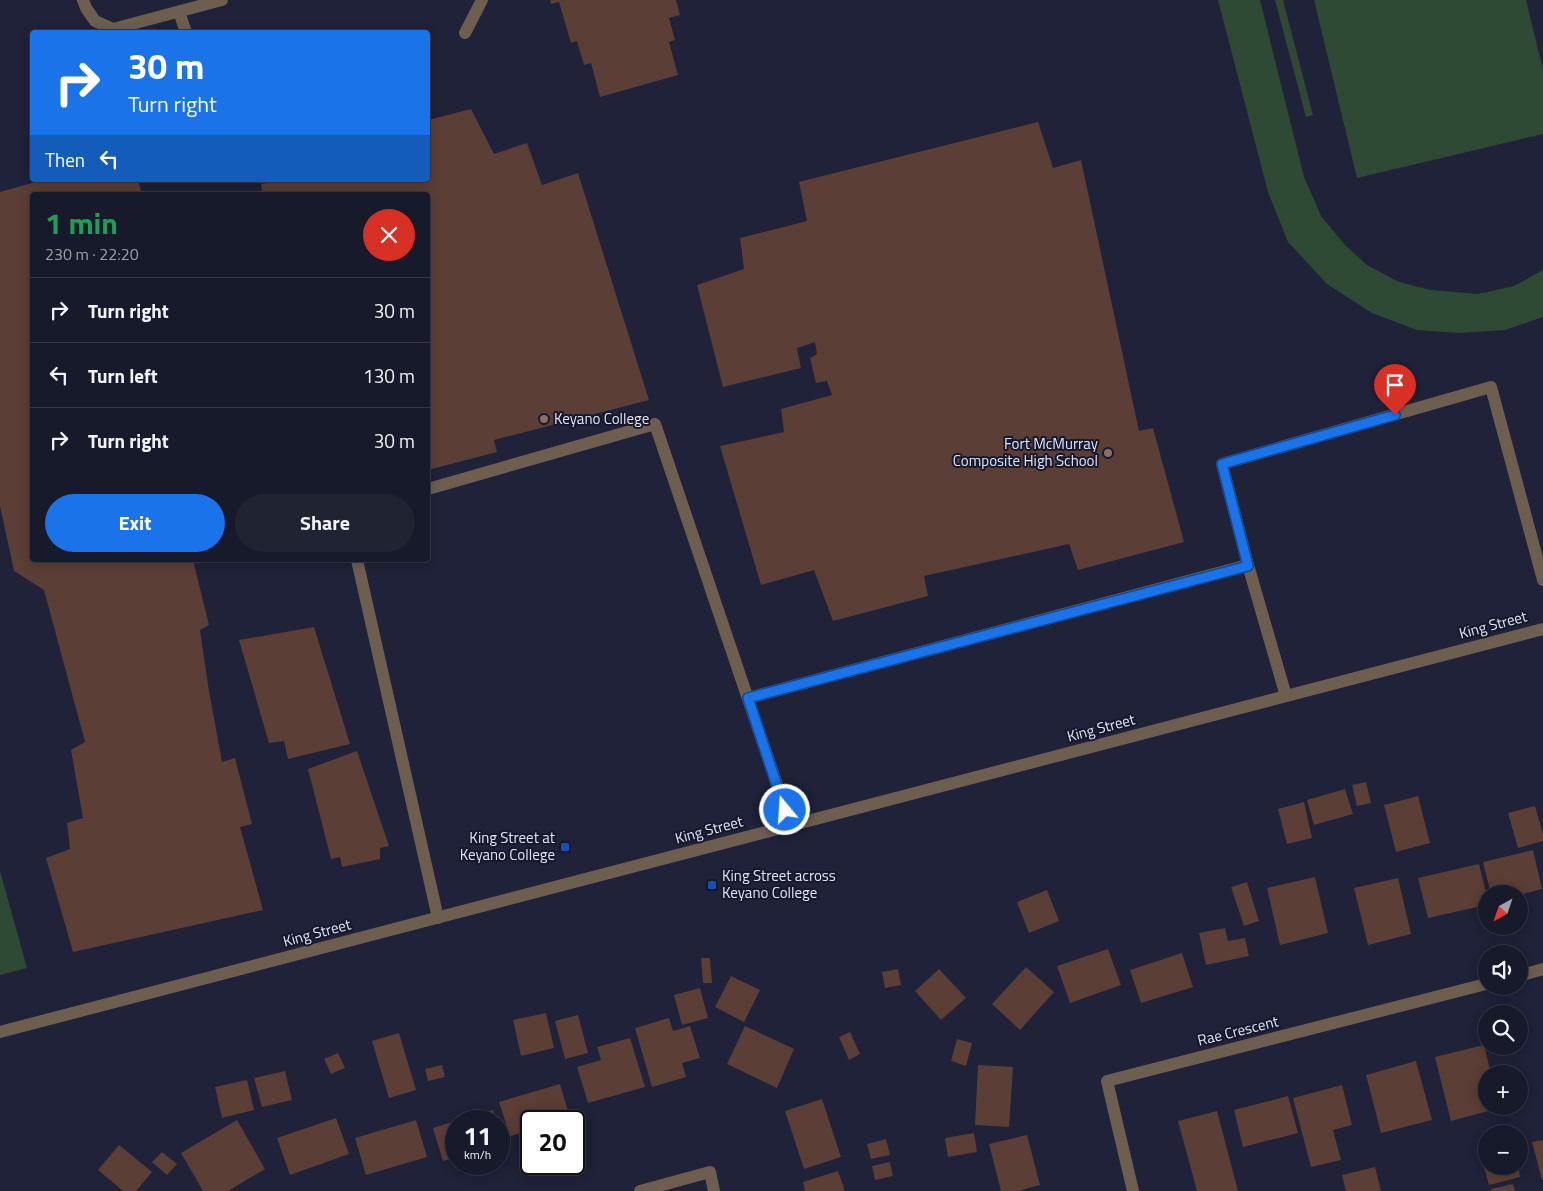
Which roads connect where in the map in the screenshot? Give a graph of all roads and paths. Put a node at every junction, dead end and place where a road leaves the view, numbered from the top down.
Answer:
1 (83, 0) edge
2 (222, 0) edge
3 (482, 0) edge
4 (179, 12) junction
5 (185, 30) edge
6 (465, 33) dead end
7 (430, 488) edge
8 (357, 562) edge
9 (1248, 566) junction
10 (1543, 580) edge
11 (1543, 629) edge
12 (1286, 696) junction
13 (748, 698) junction
14 (791, 826) junction
15 (438, 918) junction
16 (1543, 970) edge
17 (1528, 974) edge
18 (1478, 986) edge
19 (0, 1032) edge
20 (640, 1191) edge
21 (714, 1191) edge
22 (1133, 1191) edge

1 - 4 street
2 - 4 street
3 - 6 street
4 - 5 street
7 - 13 street
8 - 15 street
9 - 10 street
9 - 12 street
9 - 13 street
11 - 12 street, King Street
12 - 14 street, King Street
13 - 14 street
14 - 15 street, King Street
15 - 19 street, King Street
16 - 17 street
18 - 22 street, Rae Crescent
20 - 21 street

